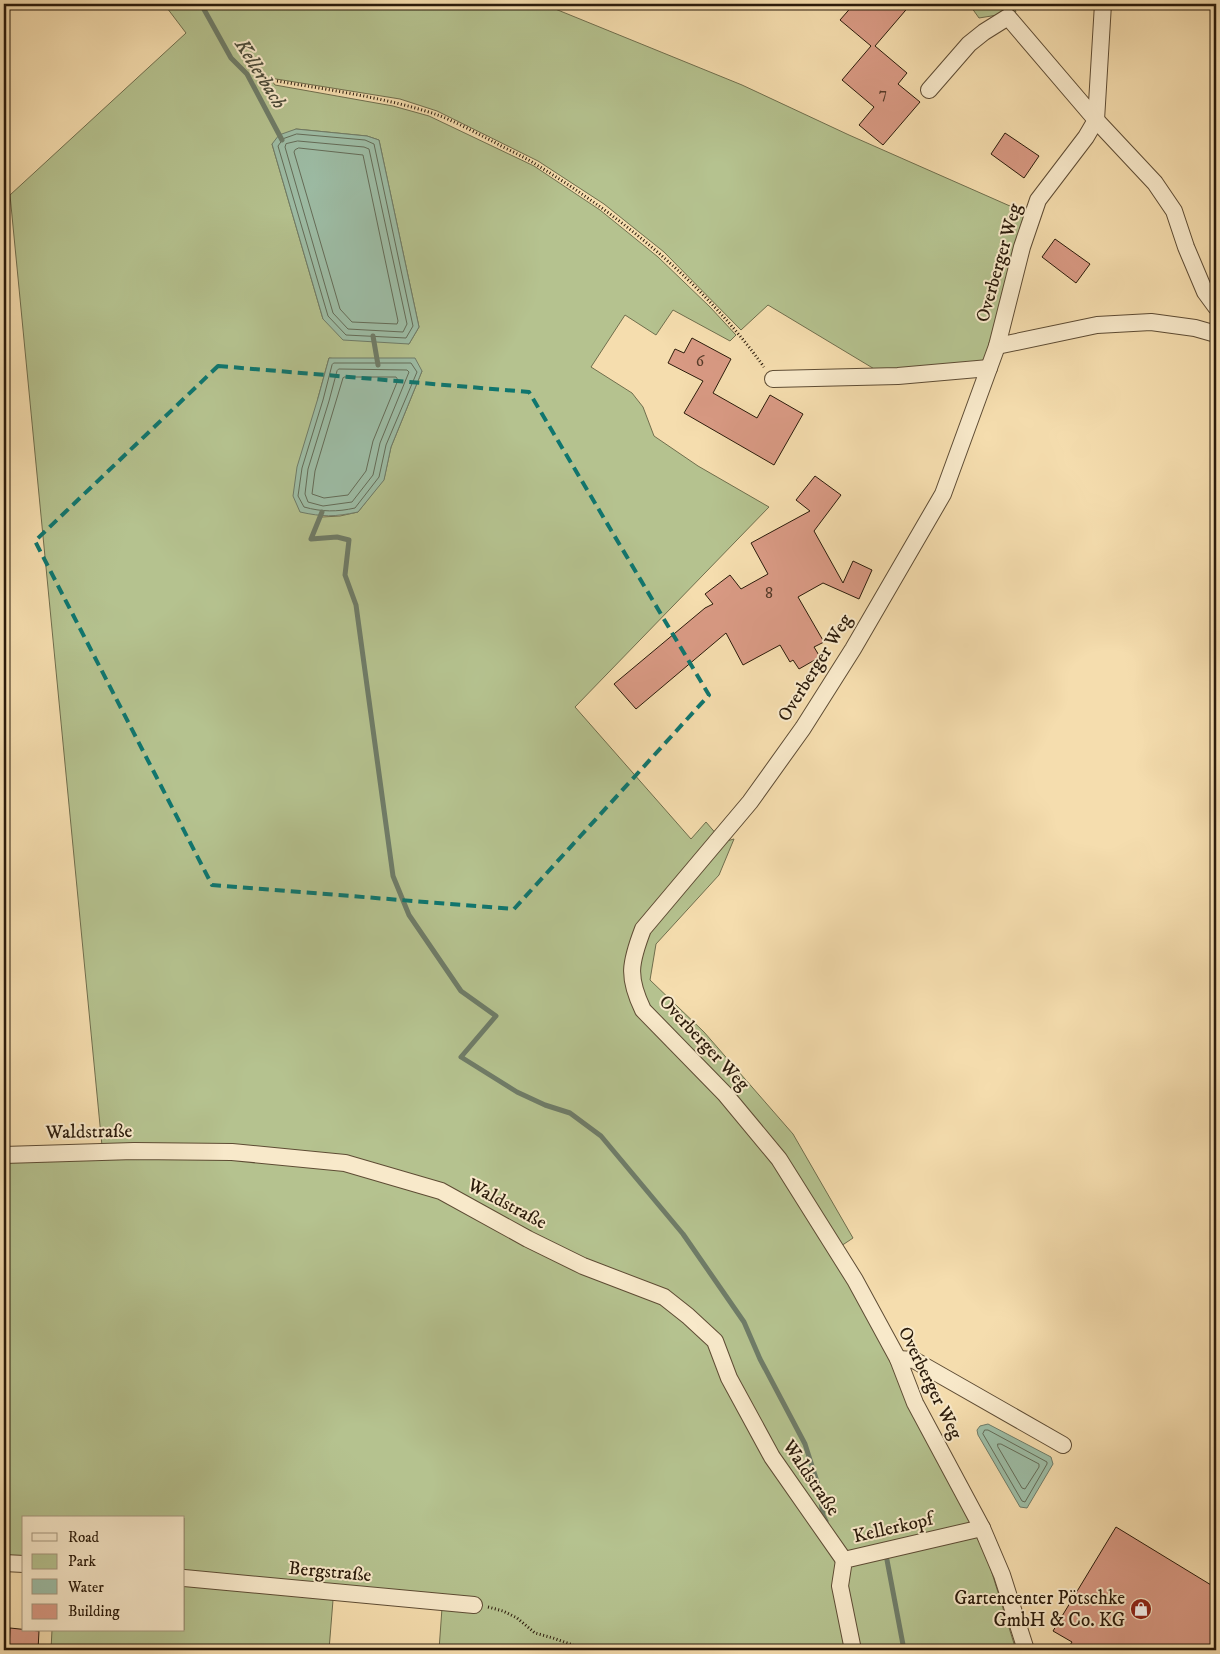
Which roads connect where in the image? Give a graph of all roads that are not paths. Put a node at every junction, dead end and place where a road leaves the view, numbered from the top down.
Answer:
1 (1103, 4) edge
2 (929, 90) dead end
3 (1096, 120) junction
4 (1216, 306) edge
5 (1216, 334) edge
6 (996, 346) junction
7 (989, 368) junction
8 (773, 379) road end
9 (4, 1155) edge
10 (898, 1359) junction
11 (1063, 1446) dead end
12 (982, 1528) junction
13 (844, 1560) junction
14 (22, 1564) edge
15 (4, 1566) edge
16 (185, 1578) edge
17 (474, 1605) road end
18 (853, 1650) edge
19 (1026, 1650) edge

1 - 3 street, Overberger Weg
2 - 3 street
3 - 4 street
3 - 6 street, Overberger Weg
5 - 6 street, Overberger Weg
6 - 7 street, Overberger Weg
7 - 8 street
7 - 10 street, Overberger Weg
9 - 13 street, Waldstraße
10 - 11 street
10 - 12 street, Overberger Weg
12 - 13 street, Kellerkopf
12 - 19 street, Overberger Weg
13 - 18 street, Kellerkopf
14 - 15 street
16 - 17 street, Bergstraße

